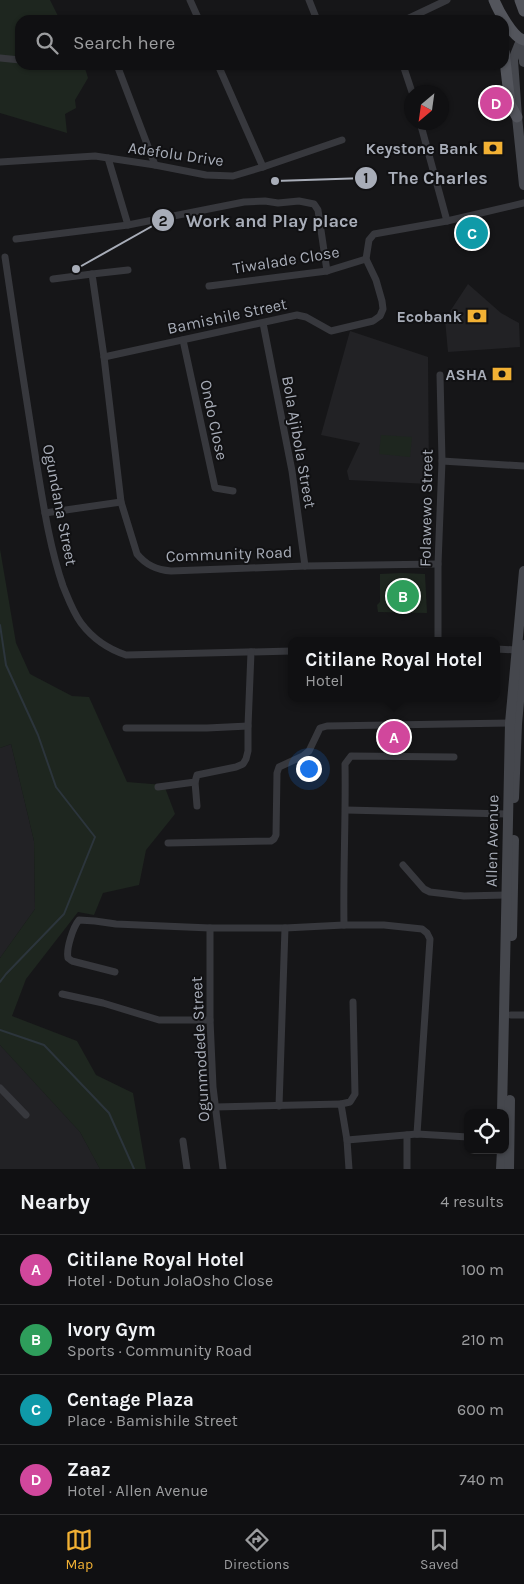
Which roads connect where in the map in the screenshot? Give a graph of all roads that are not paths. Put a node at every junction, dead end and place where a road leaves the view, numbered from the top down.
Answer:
1 (190, 0) edge
2 (309, 0) edge
3 (447, 0) edge
4 (520, 0) edge
5 (495, 2) edge
6 (524, 11) edge
7 (197, 15) edge
8 (315, 15) edge
9 (416, 15) edge
10 (497, 15) edge
11 (503, 15) edge
12 (509, 26) edge
13 (524, 41) edge
14 (524, 49) edge
15 (0, 58) edge
16 (15, 60) edge
17 (524, 62) edge
18 (120, 70) edge
19 (220, 70) edge
20 (405, 70) edge
21 (506, 70) edge
22 (410, 85) edge
23 (517, 117) junction
24 (422, 130) edge
25 (342, 140) dead end
26 (108, 158) junction
27 (0, 162) edge
28 (155, 165) junction
29 (263, 167) junction
30 (524, 185) edge
31 (524, 203) edge
32 (447, 221) junction
33 (128, 225) junction
34 (16, 239) dead end
35 (5, 258) dead end
36 (366, 258) junction
37 (128, 270) dead end
38 (328, 271) junction
39 (92, 274) junction
40 (53, 279) dead end
41 (209, 286) dead end
42 (263, 323) junction
43 (183, 340) junction
44 (104, 357) junction
45 (440, 375) dead end
46 (442, 461) junction
47 (524, 466) edge
48 (233, 490) dead end
49 (121, 502) junction
50 (45, 513) junction
51 (438, 564) junction
52 (305, 566) junction
53 (524, 571) edge
54 (438, 637) edge
55 (520, 648) edge
56 (500, 650) edge
57 (288, 651) edge
58 (251, 652) junction
59 (510, 723) junction
60 (248, 726) junction
61 (126, 728) dead end
62 (454, 757) dead end
63 (195, 782) junction
64 (158, 787) dead end
65 (519, 794) edge
66 (197, 806) dead end
67 (346, 810) junction
68 (507, 814) junction
69 (168, 842) dead end
70 (403, 865) dead end
71 (506, 894) junction
72 (344, 925) junction
73 (210, 928) junction
74 (284, 928) junction
75 (115, 972) dead end
76 (62, 994) dead end
77 (353, 1002) dead end
78 (510, 1015) junction
79 (524, 1015) edge
80 (210, 1020) junction
81 (0, 1088) edge
82 (341, 1104) junction
83 (279, 1106) junction
84 (215, 1108) junction
85 (502, 1109) edge
86 (26, 1115) dead end
87 (417, 1134) junction
88 (407, 1135) junction
89 (464, 1137) edge
90 (347, 1140) junction
91 (183, 1141) dead end
92 (502, 1154) edge
93 (188, 1169) edge
94 (223, 1169) edge
95 (349, 1169) edge
96 (407, 1169) edge
97 (501, 1169) edge
98 (509, 1169) edge

1 - 7 street
2 - 8 street
3 - 9 street
4 - 6 main road
5 - 10 main road
5 - 11 main road
12 - 13 main road
13 - 23 main road
14 - 17 main road
15 - 16 street
18 - 28 street
19 - 29 street
20 - 22 street
21 - 23 main road
23 - 30 main road
24 - 32 street
25 - 29 street, Adefolu Drive
26 - 27 street, Adefolu Drive
26 - 28 street, Adefolu Drive
26 - 33 street
28 - 29 street, Adefolu Drive
31 - 32 street
32 - 36 street
33 - 34 street
33 - 38 street
35 - 50 street, Ogundana Street
36 - 38 street, Tiwalade Close
36 - 42 street, Bamishile Street
37 - 39 street
38 - 41 street, Tiwalade Close
39 - 40 street
39 - 44 street, Community Road
42 - 43 street, Bamishile Street
42 - 52 street, Bola Ajibola Street
43 - 44 street, Bamishile Street
43 - 48 street, Ondo Close
44 - 49 street, Community Road
45 - 46 street, Folawewo Street
46 - 47 street
46 - 51 street, Folawewo Street
49 - 50 street
49 - 52 street, Community Road
50 - 58 street, Ogundana Street
51 - 52 street, Community Road
51 - 54 street, Folawewo Street
53 - 55 main road, Allen Avenue
55 - 56 street
55 - 59 main road, Allen Avenue
55 - 65 main road, Allen Avenue
57 - 58 street, Ogundana Street
58 - 60 street
59 - 68 main road, Allen Avenue
59 - 69 street
60 - 61 street
60 - 63 street
62 - 67 street
63 - 64 street
63 - 66 street
65 - 78 main road, Allen Avenue
67 - 68 street
67 - 72 street
68 - 71 main road, Allen Avenue
70 - 71 street
71 - 85 main road, Allen Avenue
72 - 74 street
72 - 87 street
73 - 74 street
73 - 75 street
73 - 80 street, Ogunmodede Street
74 - 83 street
76 - 80 street
77 - 82 street
78 - 79 street
78 - 98 main road, Allen Avenue
80 - 84 street, Ogunmodede Street
81 - 86 street
82 - 83 street
82 - 90 street
83 - 84 street
84 - 94 street, Ogunmodede Street
87 - 88 street
87 - 89 street
88 - 90 street
88 - 96 street
90 - 95 street
91 - 93 street, Ogunmodede Street
92 - 97 main road

